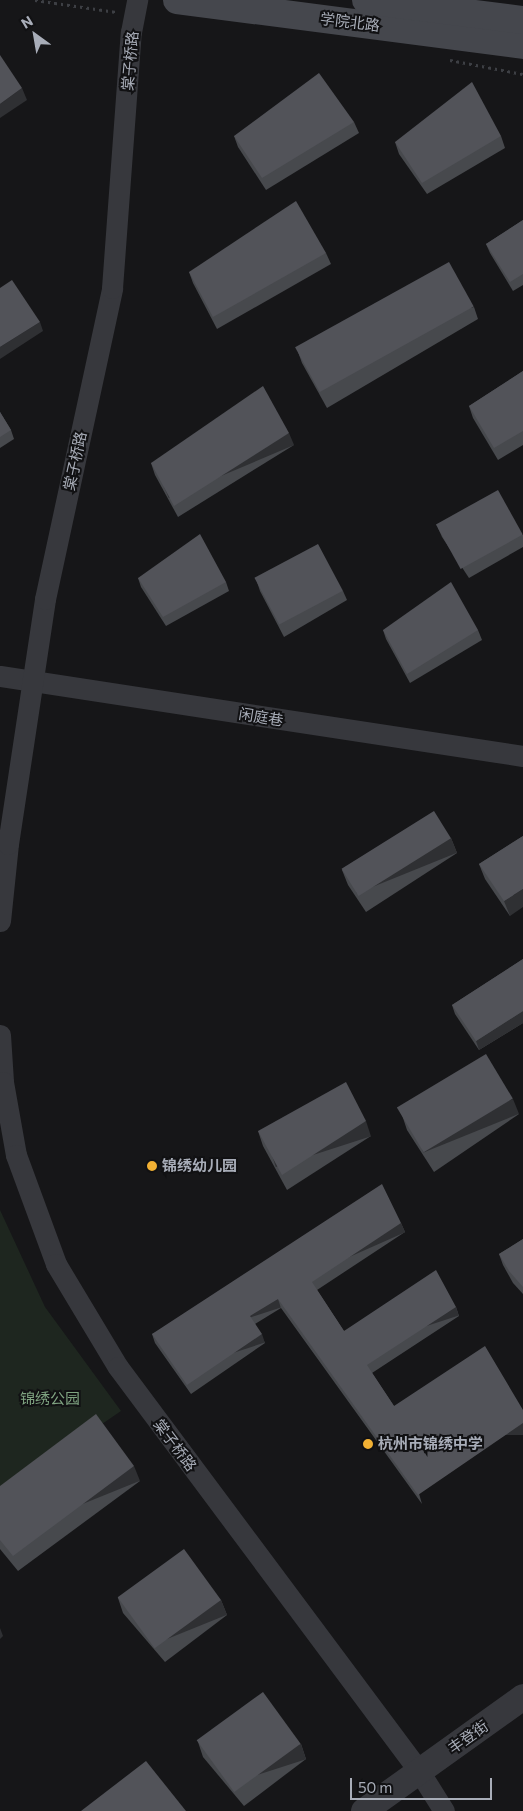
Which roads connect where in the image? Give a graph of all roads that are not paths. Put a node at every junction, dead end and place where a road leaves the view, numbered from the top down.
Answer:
1 (137, 0) edge
2 (177, 0) edge
3 (366, 0) edge
4 (523, 20) edge
5 (523, 45) edge
6 (0, 676) edge
7 (34, 683) junction
8 (523, 756) edge
9 (0, 921) edge
10 (0, 1035) edge
11 (523, 1697) edge
12 (419, 1771) junction
13 (364, 1811) edge
14 (444, 1811) edge

1 - 7 street, 棠子桥路
2 - 5 main road, 学院北路
3 - 4 main road, 学院北路
6 - 7 street, 闲庭巷
7 - 8 street, 闲庭巷
7 - 9 street, 棠子桥路
10 - 12 street, 棠子桥路
11 - 12 street, 丰登街
12 - 13 street, 丰登街
12 - 14 street, 棠子桥路

